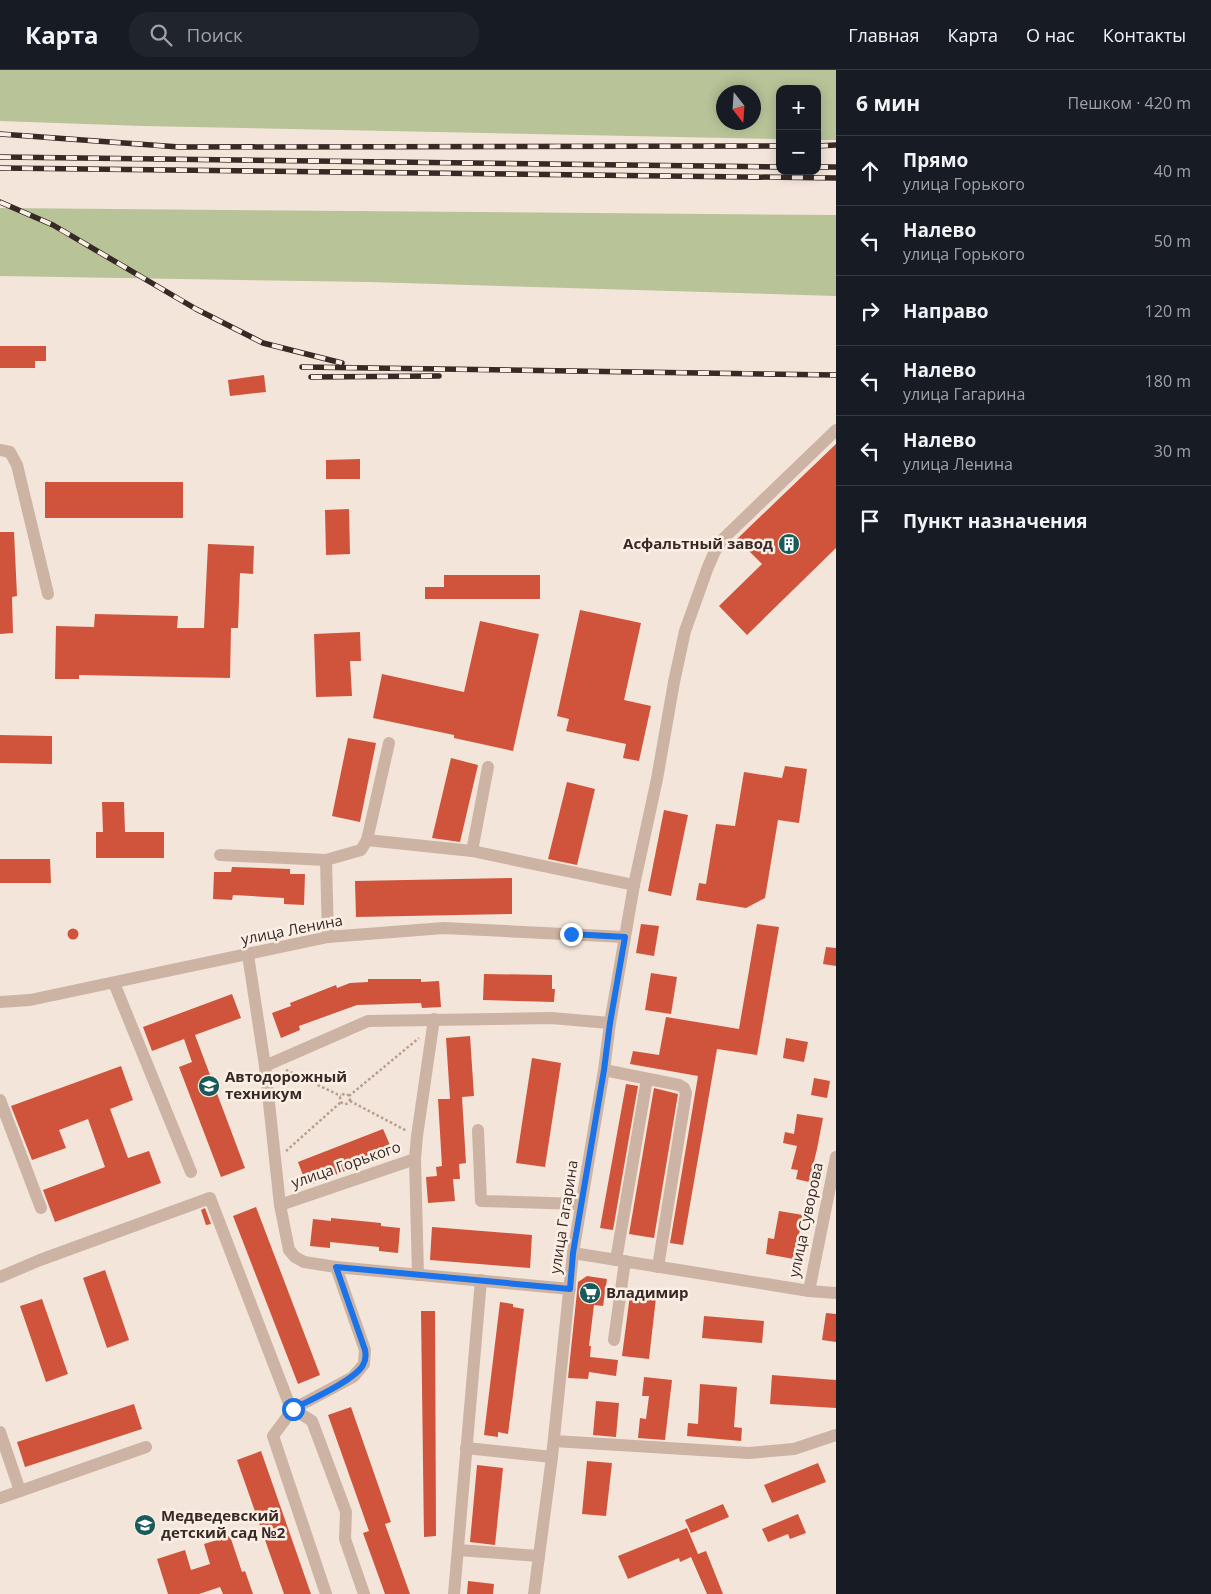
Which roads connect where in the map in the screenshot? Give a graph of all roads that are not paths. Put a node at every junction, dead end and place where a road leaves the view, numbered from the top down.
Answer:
1 (836, 430) edge
2 (0, 450) edge
3 (48, 594) dead end
4 (389, 743) dead end
5 (488, 767) dead end
6 (367, 840) junction
7 (472, 851) junction
8 (220, 855) dead end
9 (326, 860) junction
10 (634, 885) junction
11 (328, 937) junction
12 (625, 937) junction
13 (248, 955) junction
14 (114, 983) junction
15 (0, 1002) edge
16 (434, 1019) junction
17 (610, 1023) junction
18 (268, 1064) junction
19 (604, 1070) junction
20 (647, 1079) junction
21 (0, 1100) edge
22 (478, 1130) dead end
23 (836, 1157) edge
24 (415, 1159) junction
25 (191, 1172) dead end
26 (581, 1204) junction
27 (280, 1205) junction
28 (41, 1208) dead end
29 (573, 1253) junction
30 (620, 1261) junction
31 (336, 1267) junction
32 (658, 1267) junction
33 (418, 1275) junction
34 (0, 1277) edge
35 (481, 1280) junction
36 (570, 1289) junction
37 (809, 1290) junction
38 (836, 1293) edge
39 (614, 1340) dead end
40 (293, 1409) junction
41 (0, 1432) edge
42 (836, 1435) edge
43 (554, 1441) junction
44 (146, 1447) dead end
45 (466, 1448) junction
46 (552, 1457) junction
47 (20, 1491) junction
48 (0, 1498) edge
49 (458, 1550) junction
50 (539, 1556) junction
51 (326, 1594) edge
52 (364, 1594) edge
53 (454, 1594) edge
54 (534, 1594) edge

1 - 10 street, улица Гагарина
2 - 3 street
4 - 6 street
5 - 7 street
6 - 7 street
6 - 9 street
7 - 10 street
8 - 9 street
9 - 11 street
10 - 12 street, улица Гагарина
11 - 12 street, улица Ленина
11 - 13 street, улица Ленина
12 - 17 street, улица Гагарина
13 - 14 street, улица Ленина
13 - 18 street
14 - 15 street, улица Ленина
14 - 25 street
16 - 17 street
16 - 18 street
16 - 24 street, улица Горького
17 - 19 street, улица Гагарина
18 - 27 street
19 - 20 street
19 - 26 street, улица Гагарина
20 - 30 street
20 - 32 street
21 - 28 street
22 - 26 street
23 - 37 street, улица Суворова
24 - 27 street, улица Горького
24 - 33 street
26 - 29 street, улица Гагарина
27 - 31 street, улица Горького
29 - 30 street
29 - 36 street, улица Гагарина
30 - 32 street
30 - 39 street
31 - 33 street
31 - 40 street
32 - 37 street
33 - 35 street
34 - 40 street
35 - 36 street
35 - 45 street
36 - 43 street, улица Гагарина
37 - 38 street
40 - 51 street
40 - 52 street
41 - 47 street
42 - 43 street
43 - 46 street, улица Гагарина
44 - 47 street
45 - 46 street
45 - 49 street
46 - 50 street, улица Гагарина
47 - 48 street
49 - 50 street
49 - 53 street
50 - 54 street, улица Гагарина

